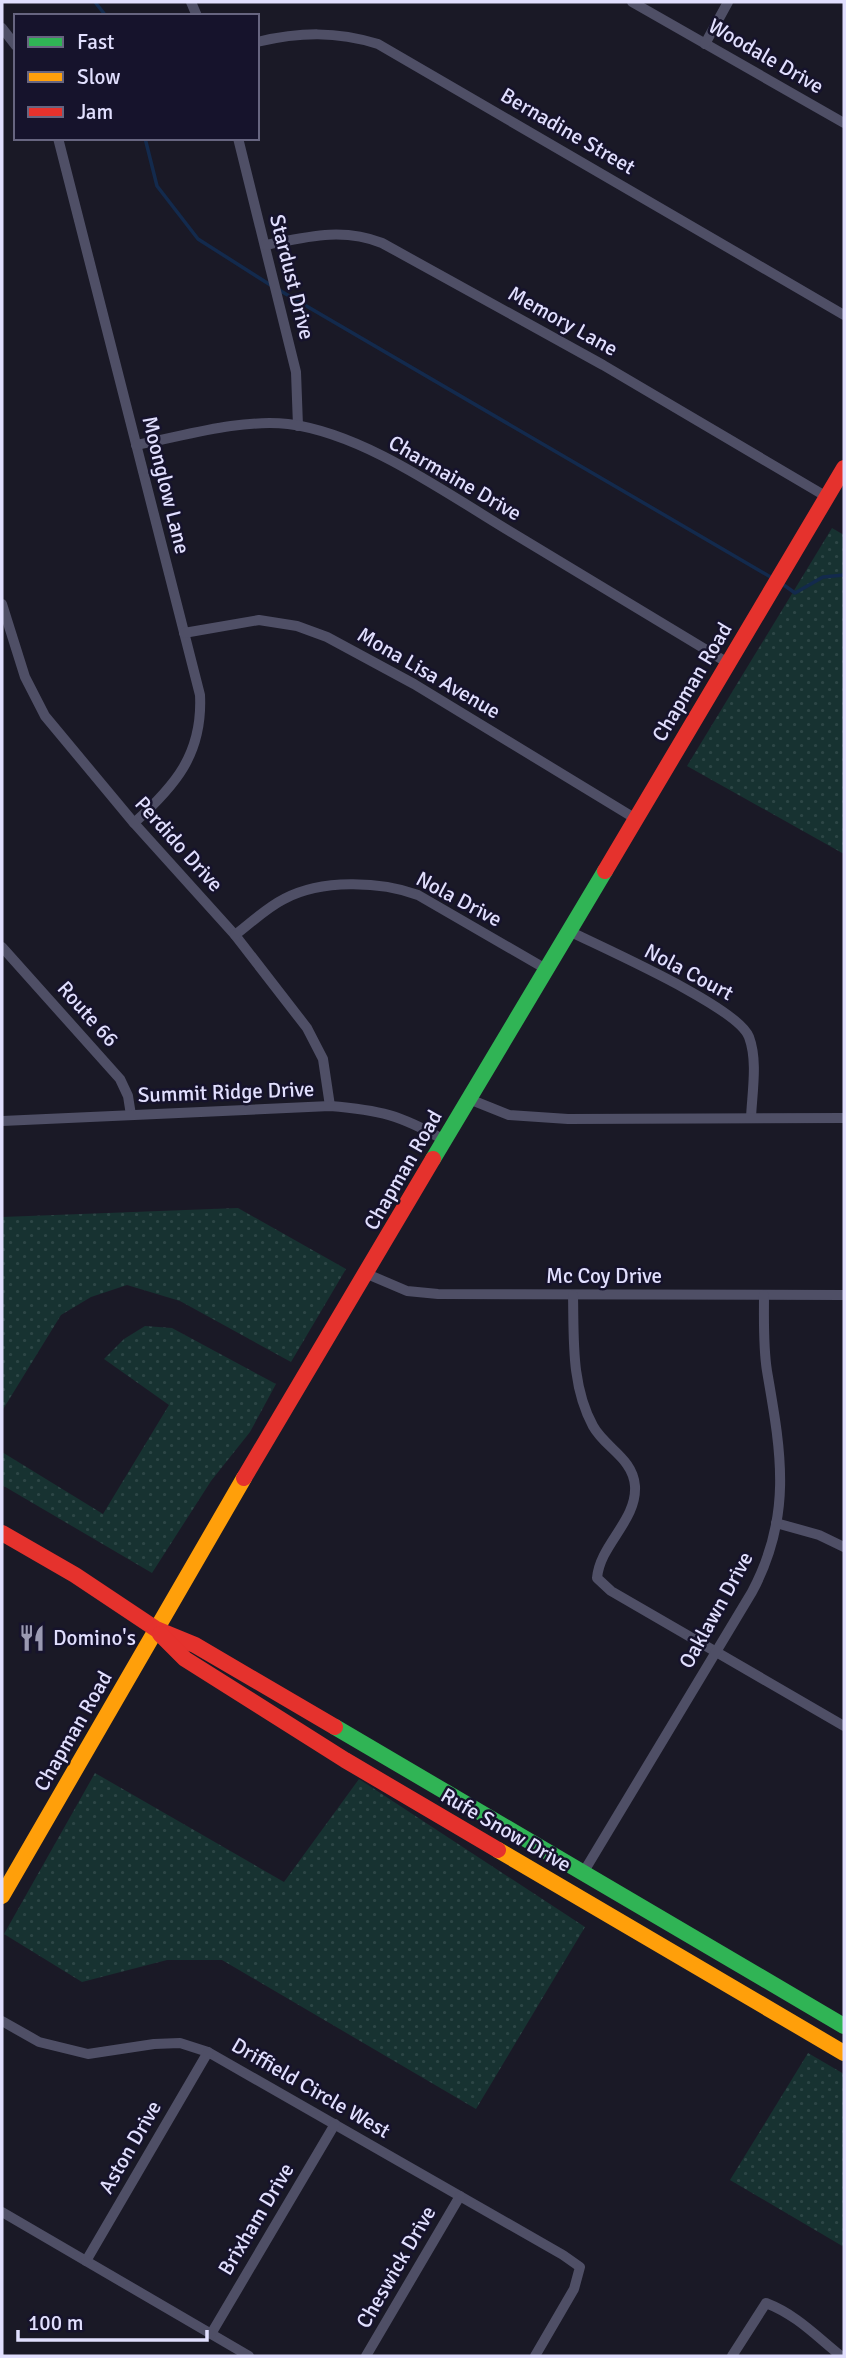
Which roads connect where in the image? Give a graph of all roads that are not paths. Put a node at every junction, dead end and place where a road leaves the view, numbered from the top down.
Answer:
1 (632, 2) edge
2 (728, 2) edge
3 (2, 27) edge
4 (259, 42) edge
5 (14, 43) edge
6 (705, 44) junction
7 (844, 123) edge
8 (59, 140) edge
9 (239, 140) edge
10 (265, 244) junction
11 (844, 315) edge
12 (299, 426) junction
13 (136, 445) junction
14 (844, 468) edge
15 (827, 498) junction
16 (2, 604) edge
17 (184, 633) junction
18 (728, 663) junction
19 (636, 819) junction
20 (134, 823) junction
21 (569, 931) junction
22 (235, 935) junction
23 (2, 947) edge
24 (546, 969) junction
25 (469, 1099) junction
26 (330, 1106) junction
27 (131, 1115) junction
28 (751, 1118) junction
29 (844, 1118) edge
30 (2, 1121) edge
31 (444, 1140) junction
32 (367, 1274) junction
33 (573, 1295) junction
34 (764, 1295) junction
35 (844, 1295) edge
36 (776, 1523) junction
37 (2, 1533) edge
38 (844, 1547) edge
39 (156, 1629) junction
40 (716, 1651) junction
41 (844, 1726) edge
42 (583, 1873) junction
43 (4, 1887) edge
44 (2, 2021) edge
45 (844, 2026) edge
46 (208, 2052) junction
47 (844, 2053) edge
48 (335, 2124) junction
49 (460, 2196) junction
50 (2, 2212) edge
51 (86, 2261) junction
52 (211, 2334) junction
53 (249, 2356) edge
54 (366, 2356) edge
55 (535, 2356) edge
56 (732, 2356) edge
57 (841, 2356) edge

1 - 6 street, Woodale Drive
2 - 6 street
3 - 5 street
4 - 11 street, Bernadine Street
6 - 7 street, Woodale Drive
8 - 13 street, Moonglow Lane
9 - 10 street, Stardust Drive
10 - 12 street, Stardust Drive
10 - 15 street, Memory Lane
12 - 13 street, Charmaine Drive
12 - 18 street, Charmaine Drive
13 - 17 street, Moonglow Lane
14 - 15 main road, Chapman Road
15 - 18 main road, Chapman Road
16 - 20 street, Perdido Drive
17 - 19 street, Mona Lisa Avenue
17 - 20 street, Moonglow Lane
18 - 19 main road, Chapman Road
19 - 21 main road, Chapman Road
20 - 22 street, Perdido Drive
21 - 24 main road, Chapman Road
21 - 28 street, Nola Court
22 - 24 street, Nola Drive
22 - 26 street, Perdido Drive
23 - 27 street, Route 66
24 - 25 main road, Chapman Road
25 - 28 street
25 - 31 main road, Chapman Road
26 - 27 street, Summit Ridge Drive
26 - 31 street, Summit Ridge Drive
27 - 30 street, Summit Ridge Drive
28 - 29 street
31 - 32 main road, Chapman Road
32 - 33 street, Mc Coy Drive
32 - 39 main road, Chapman Road
33 - 34 street, Mc Coy Drive
33 - 40 street
34 - 35 street, Mc Coy Drive
34 - 36 street, Oaklawn Drive
36 - 38 street
36 - 40 street, Oaklawn Drive
37 - 39 main road, Rufe Snow Drive
39 - 42 main road, Rufe Snow Drive
39 - 43 main road, Chapman Road
39 - 47 main road, Rufe Snow Drive
40 - 41 street
40 - 42 street, Oaklawn Drive
42 - 45 main road, Rufe Snow Drive
44 - 46 street, Driffield Circle West
46 - 48 street, Driffield Circle West
46 - 51 street, Aston Drive
48 - 49 street, Driffield Circle West
48 - 52 street, Brixham Drive
49 - 54 street, Cheswick Drive
49 - 55 street, Driffield Circle West
50 - 51 street
51 - 52 street
52 - 53 street
56 - 57 street

